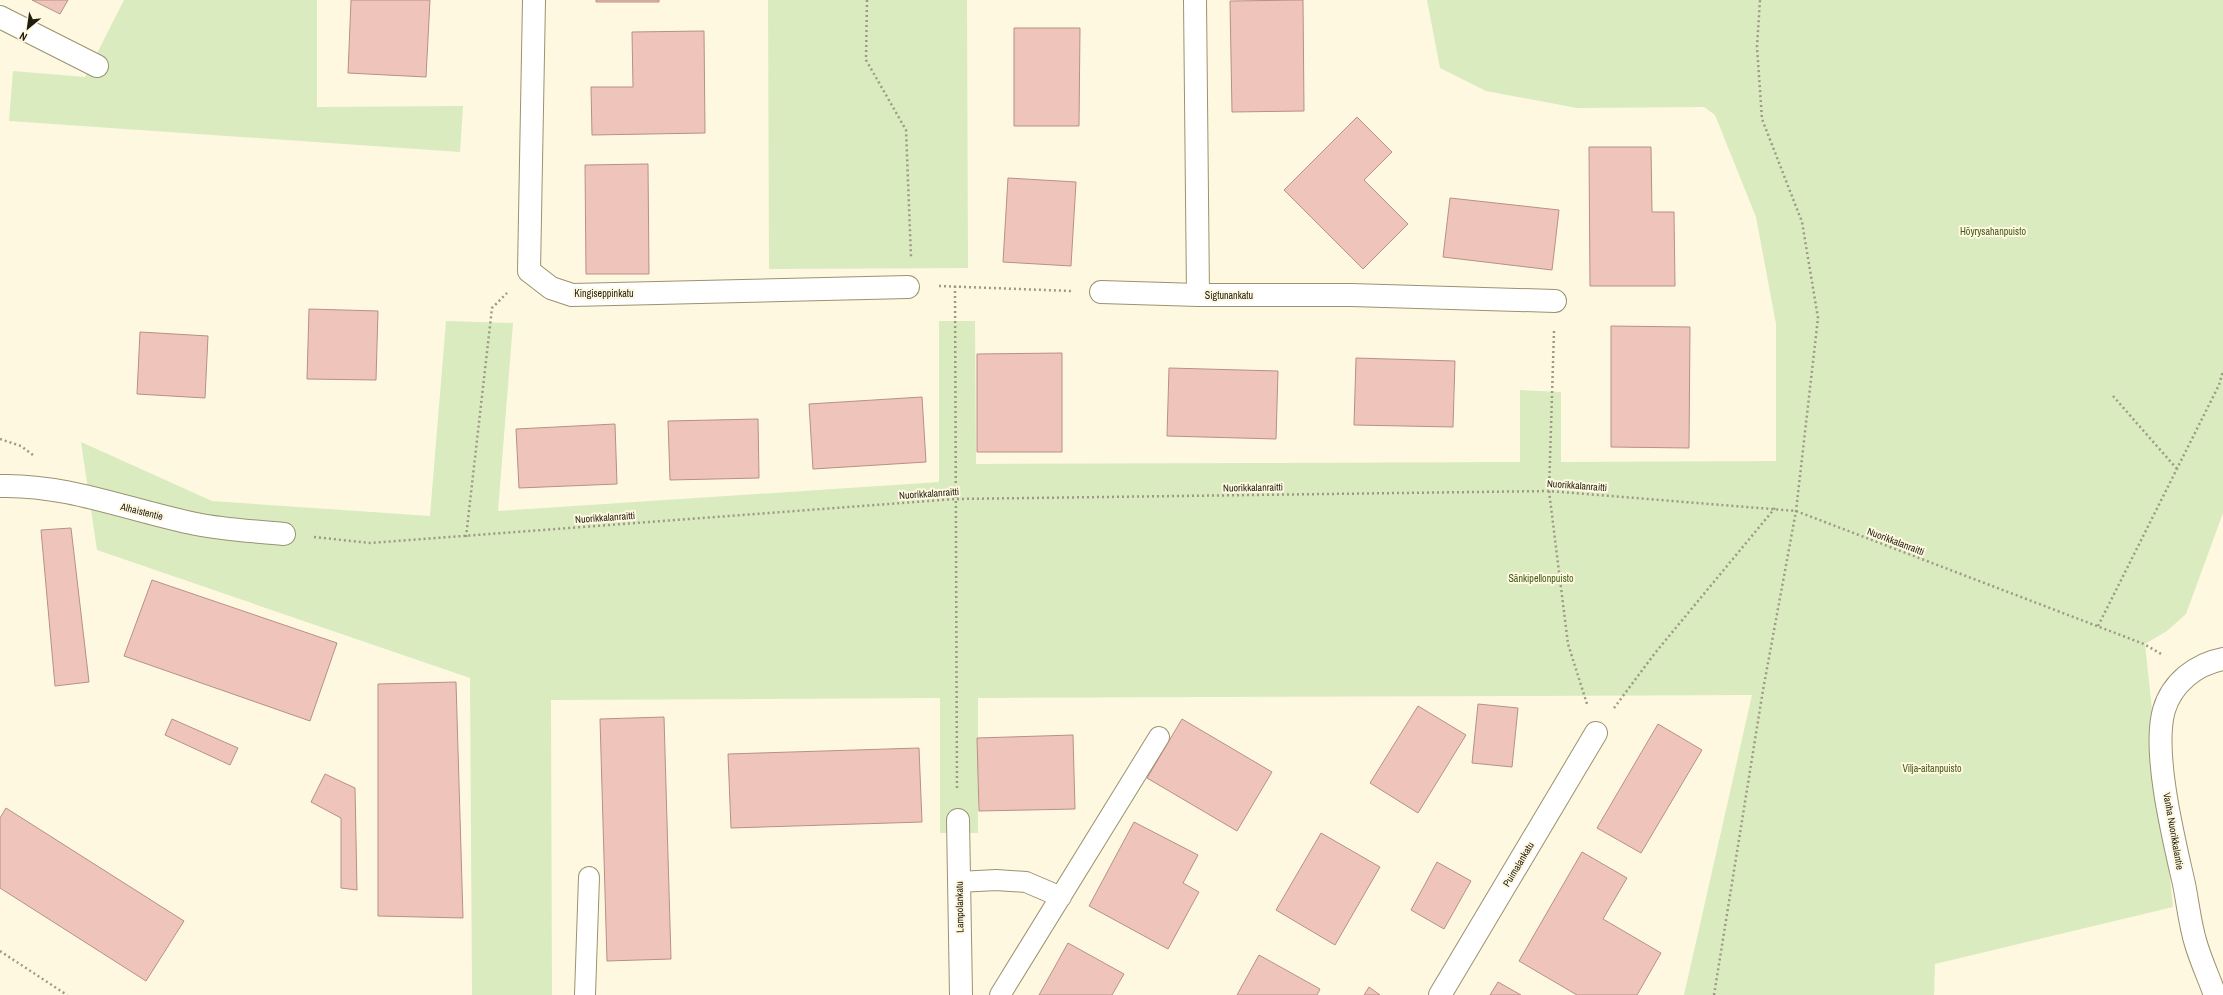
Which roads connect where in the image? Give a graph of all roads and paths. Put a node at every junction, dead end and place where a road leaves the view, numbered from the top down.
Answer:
1 (534, 0) edge
2 (867, 0) edge
3 (1195, 0) edge
4 (1760, 0) edge
5 (0, 17) edge
6 (97, 66) dead end
7 (529, 271) junction
8 (955, 286) junction
9 (908, 287) junction
10 (1101, 292) joint
11 (1198, 295) junction
12 (1555, 300) joint
13 (2223, 371) edge
14 (2113, 396) dead end
15 (2177, 469) junction
16 (0, 486) edge
17 (1549, 491) junction
18 (955, 499) junction
19 (1775, 508) junction
20 (1796, 511) junction
21 (284, 534) joint
22 (466, 537) junction
23 (2098, 626) junction
24 (2223, 659) edge
25 (2191, 671) junction
26 (1596, 733) junction
27 (1159, 736) dead end
28 (958, 820) joint
29 (589, 877) dead end
30 (959, 882) junction
31 (1061, 897) junction
32 (0, 951) edge
33 (67, 995) edge
34 (585, 995) edge
35 (961, 995) edge
36 (1000, 995) edge
37 (1440, 995) edge
38 (1714, 995) edge
39 (2216, 995) edge

1 - 7 street
2 - 9 path
3 - 11 street, Sigtunankatu
4 - 20 path
5 - 6 street
7 - 9 street, Kingiseppinkatu
7 - 22 path
8 - 9 path
8 - 10 path
8 - 18 path
10 - 11 street
11 - 12 street, Sigtunankatu
12 - 17 path
13 - 15 path
14 - 15 path
15 - 23 path
16 - 21 street, Alhaistentie
17 - 18 path, Nuorikkalanraitti
17 - 19 path, Nuorikkalanraitti
17 - 26 path
18 - 22 path, Nuorikkalanraitti
18 - 28 path
19 - 20 path, Nuorikkalanraitti
19 - 26 path
20 - 23 path, Nuorikkalanraitti
20 - 38 path
21 - 22 path, Nuorikkalanraitti
23 - 25 path, Nuorikkalanraitti
24 - 25 street
25 - 39 street, Vanha Nuorikkalantie
26 - 37 street, Puimalankatu
27 - 31 lane
28 - 30 street, Lampolankatu
29 - 34 lane
30 - 31 lane
30 - 35 street, Lampolankatu
31 - 36 lane
32 - 33 path

